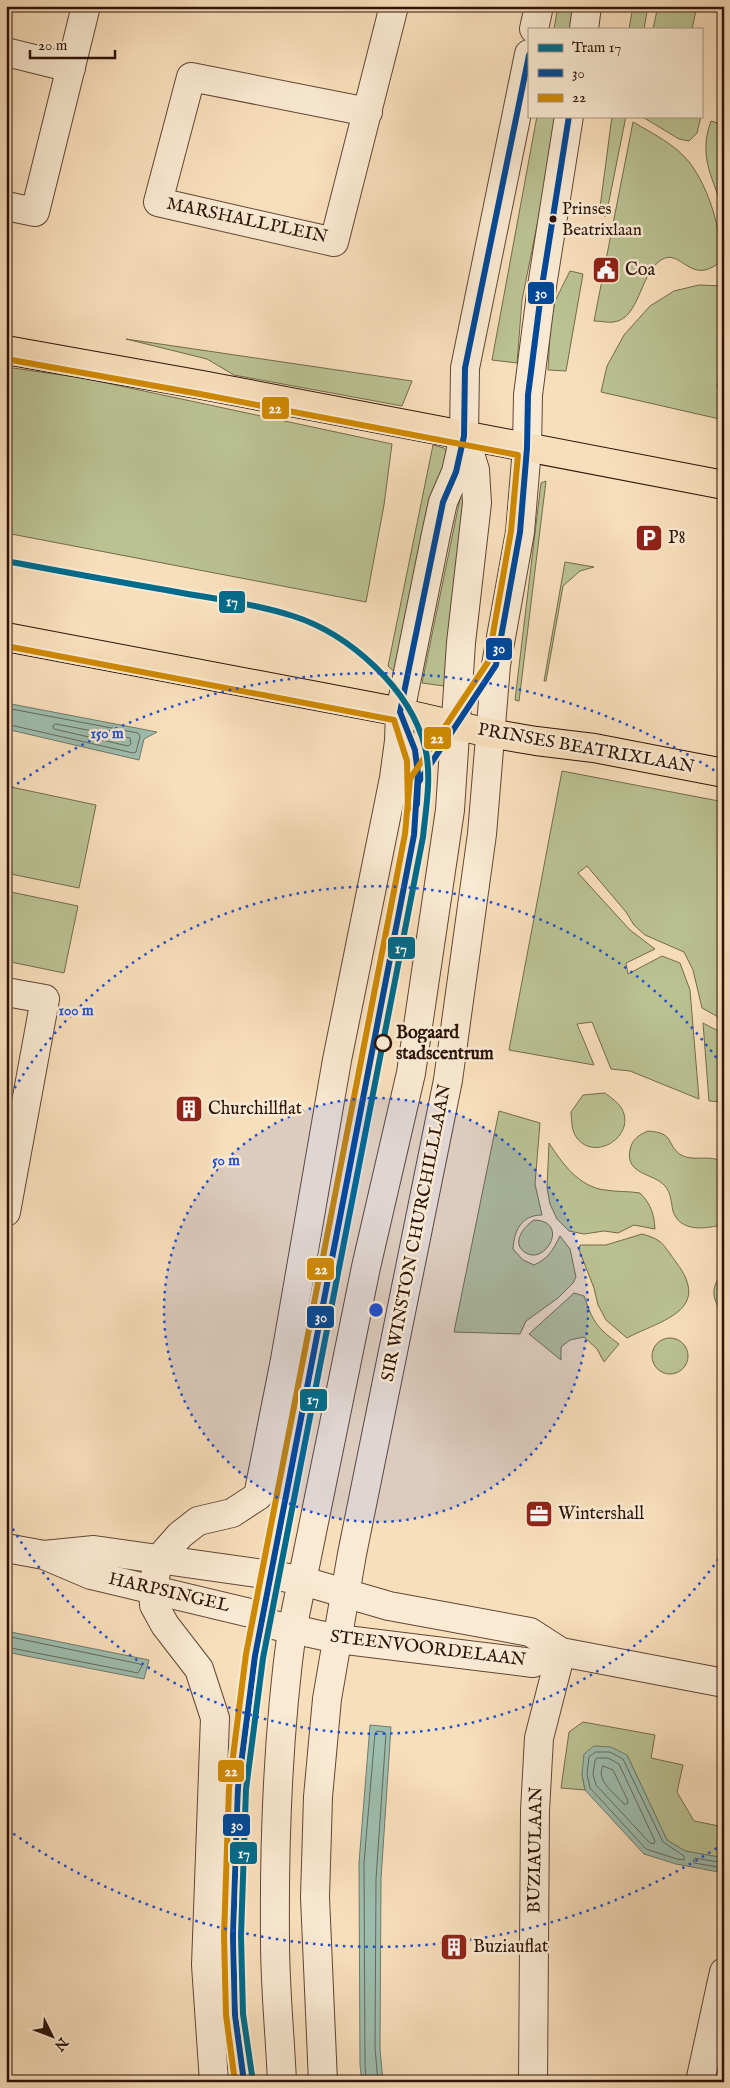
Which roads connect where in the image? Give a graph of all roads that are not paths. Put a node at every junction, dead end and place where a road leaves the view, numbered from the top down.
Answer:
1 (86, 6) edge
2 (394, 6) edge
3 (539, 6) edge
4 (588, 6) edge
5 (534, 28) edge
6 (584, 28) edge
7 (6, 52) edge
8 (528, 59) edge
9 (71, 68) junction
10 (368, 112) junction
11 (569, 118) edge
12 (6, 206) edge
13 (6, 350) edge
14 (464, 436) junction
15 (527, 448) junction
16 (724, 485) edge
17 (6, 637) edge
18 (400, 712) junction
19 (456, 725) junction
20 (489, 733) junction
21 (724, 773) edge
22 (6, 992) edge
23 (6, 1212) edge
24 (6, 1548) edge
25 (44, 1555) junction
26 (158, 1560) junction
27 (303, 1581) junction
28 (153, 1590) junction
29 (345, 1594) junction
30 (292, 1630) junction
31 (338, 1639) junction
32 (561, 1652) junction
33 (724, 1683) edge
34 (724, 1972) edge
35 (214, 2082) edge
36 (282, 2082) edge
37 (323, 2082) edge
38 (533, 2082) edge
39 (700, 2082) edge

1 - 9 street
2 - 10 street, MARSHALLPLEIN
3 - 5 street
4 - 6 street
7 - 9 street
8 - 14 street, SIR WINSTON CHURCHILLLAAN
9 - 12 street
10 - 10 street, MARSHALLPLEIN
11 - 15 street, SIR WINSTON CHURCHILLLAAN
13 - 14 main road
14 - 15 main road
14 - 18 street, SIR WINSTON CHURCHILLLAAN
14 - 19 street, SIR WINSTON CHURCHILLLAAN
15 - 16 main road
15 - 20 street, SIR WINSTON CHURCHILLLAAN
17 - 18 main road, PRINSES BEATRIXLAAN
18 - 19 main road, PRINSES BEATRIXLAAN
18 - 26 street, SIR WINSTON CHURCHILLLAAN
19 - 20 main road, PRINSES BEATRIXLAAN
19 - 27 street, SIR WINSTON CHURCHILLLAAN
20 - 21 main road, PRINSES BEATRIXLAAN
20 - 29 street, SIR WINSTON CHURCHILLLAAN
22 - 23 street
24 - 25 street, HARPSINGEL
25 - 26 street, HARPSINGEL
25 - 28 street, HARPSINGEL
26 - 27 street, HARPSINGEL
26 - 28 street
27 - 29 street, STEENVOORDELAAN
27 - 30 street, SIR WINSTON CHURCHILLLAAN
28 - 30 street, HARPSINGEL
28 - 35 street
29 - 31 street, SIR WINSTON CHURCHILLLAAN
29 - 32 street, STEENVOORDELAAN
30 - 31 street, STEENVOORDELAAN
30 - 36 street, SIR WINSTON CHURCHILLLAAN
31 - 32 street, STEENVOORDELAAN
31 - 37 street, SIR WINSTON CHURCHILLLAAN
32 - 33 street, STEENVOORDELAAN
32 - 38 street, BUZIAULAAN
34 - 39 street

